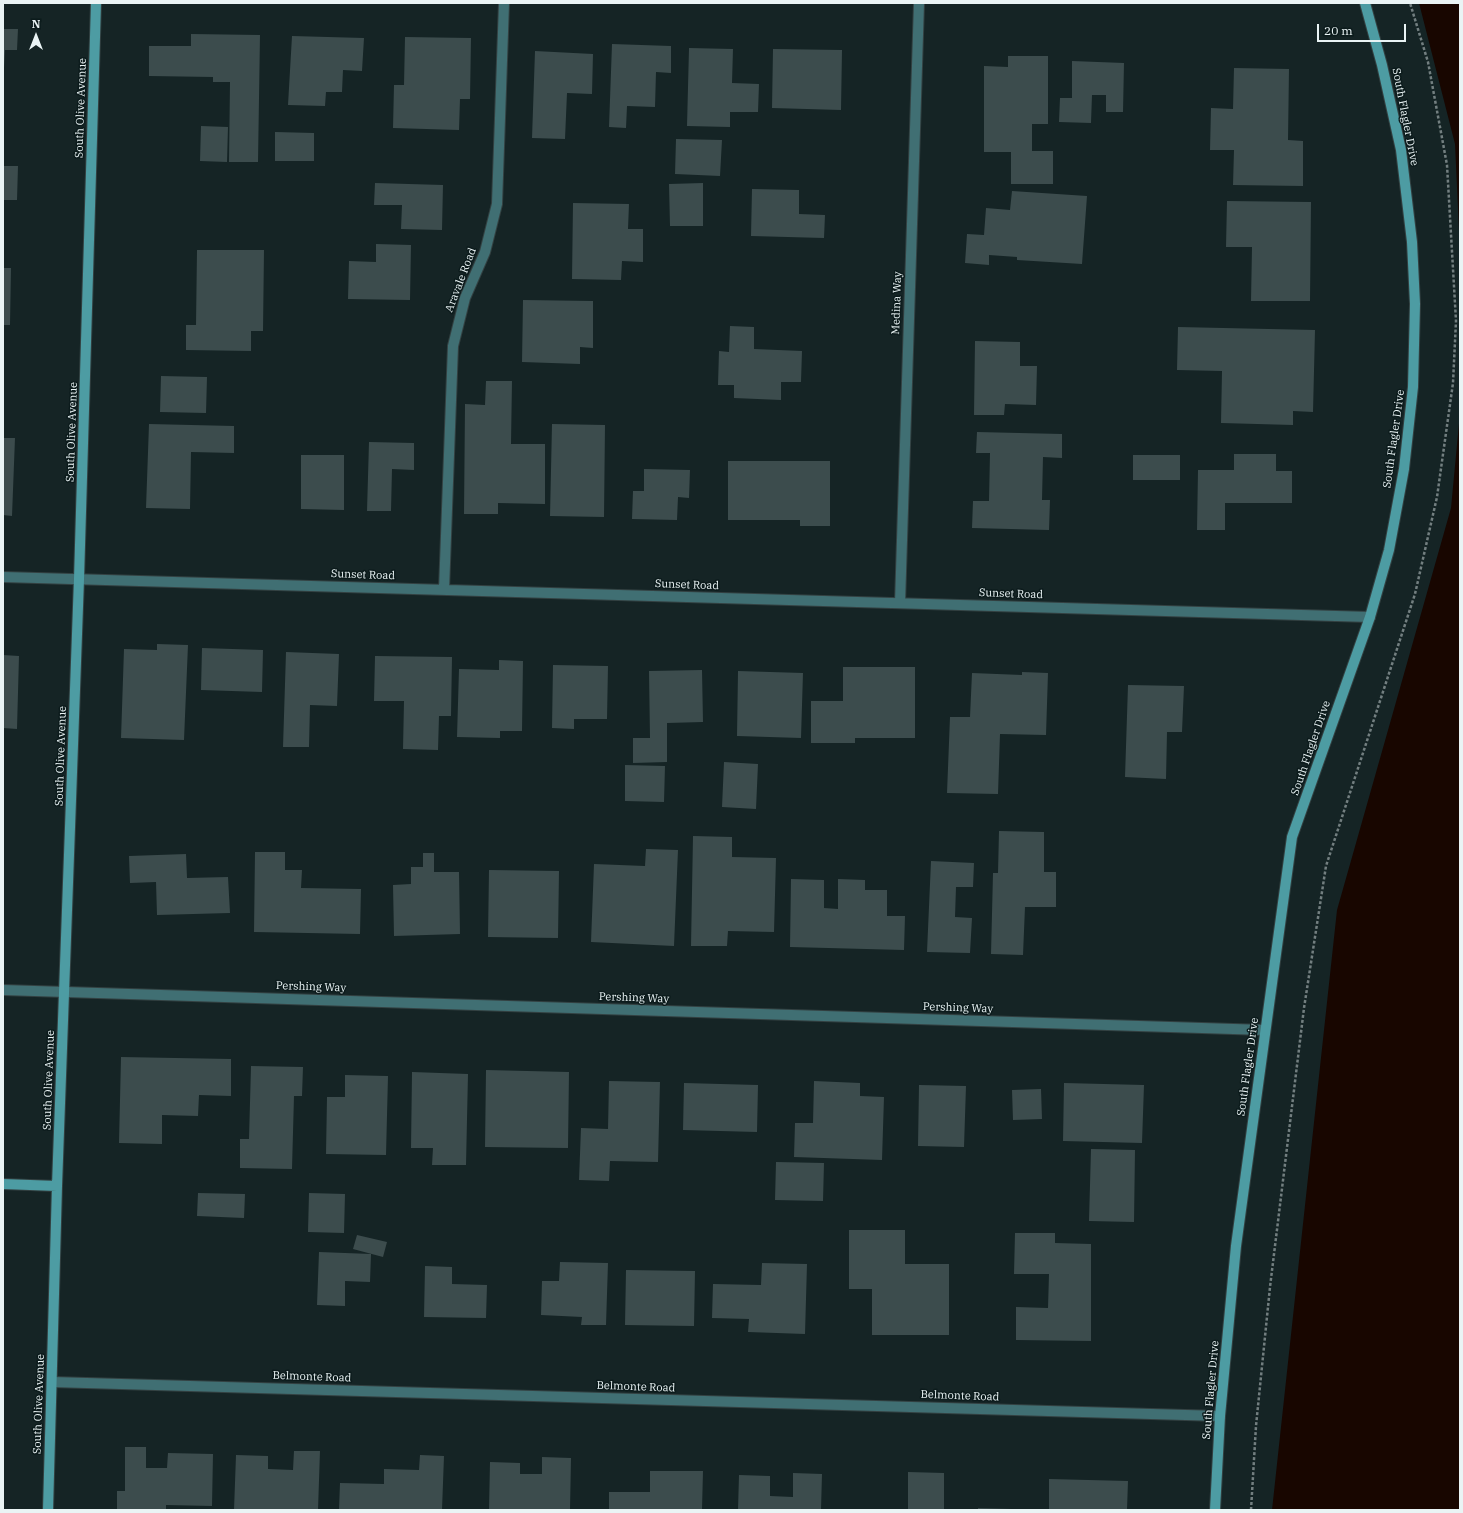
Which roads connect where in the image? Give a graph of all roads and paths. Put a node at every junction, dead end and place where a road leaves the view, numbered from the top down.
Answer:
1 (96, 3) edge
2 (504, 3) edge
3 (919, 3) edge
4 (1364, 3) edge
5 (1410, 3) edge
6 (3, 577) edge
7 (79, 579) junction
8 (444, 590) junction
9 (900, 603) junction
10 (1370, 617) junction
11 (3, 990) edge
12 (64, 992) junction
13 (1265, 1030) junction
14 (3, 1184) edge
15 (57, 1186) junction
16 (52, 1382) junction
17 (1220, 1416) junction
18 (48, 1510) edge
19 (1215, 1510) edge
20 (1251, 1510) edge

1 - 7 street, South Olive Avenue
2 - 8 street, Aravale Road
3 - 9 street, Medina Way
4 - 10 street, South Flagler Drive
5 - 20 path
6 - 7 street, Sunset Road
7 - 8 street, Sunset Road
7 - 12 street, South Olive Avenue
8 - 9 street, Sunset Road
9 - 10 street, Sunset Road
10 - 13 street, South Flagler Drive
11 - 12 street, Pershing Way
12 - 13 street, Pershing Way
12 - 15 street, South Olive Avenue
13 - 17 street, South Flagler Drive
14 - 15 street
15 - 16 street, South Olive Avenue
16 - 17 street, Belmonte Road
16 - 18 street, South Olive Avenue
17 - 19 street, South Flagler Drive

